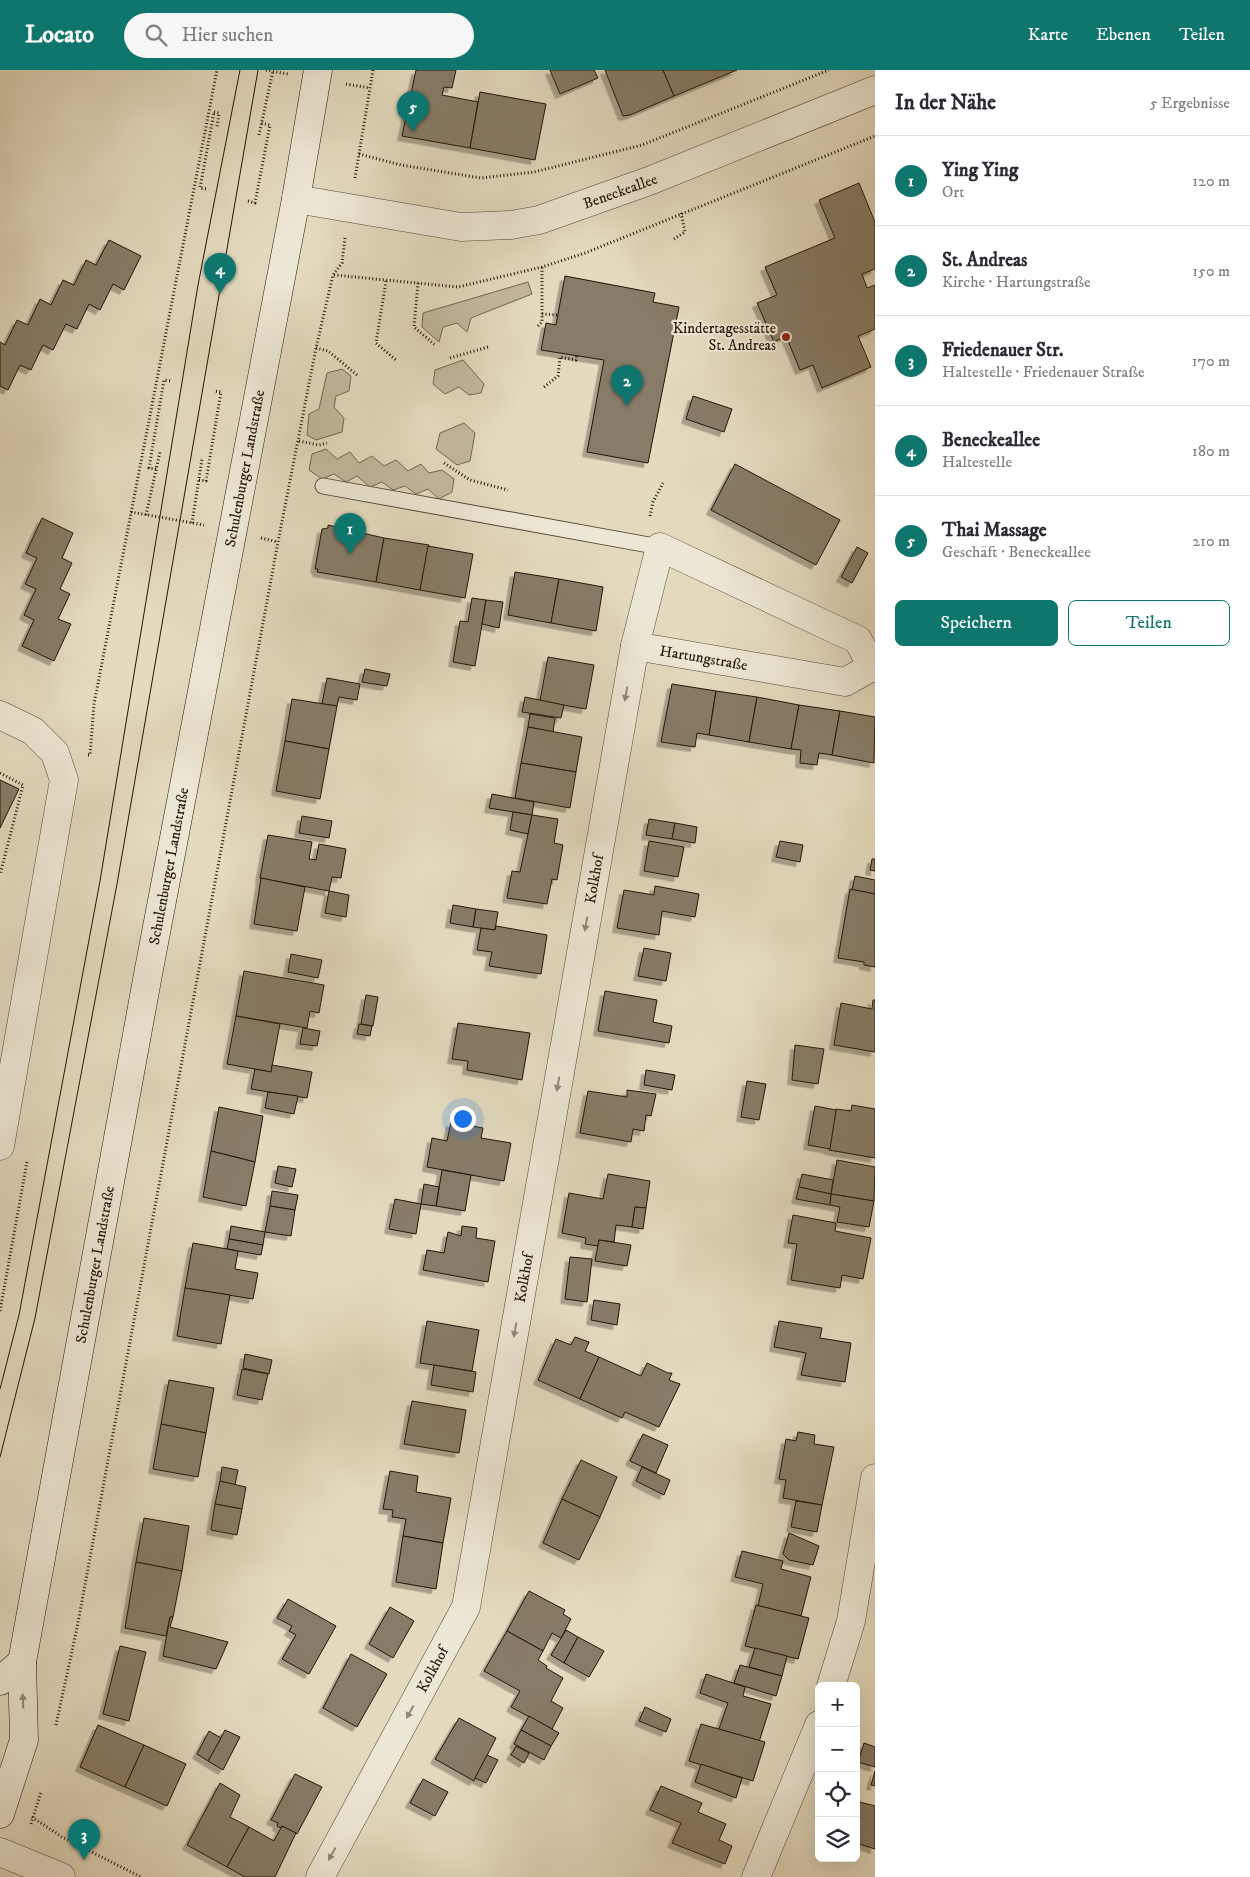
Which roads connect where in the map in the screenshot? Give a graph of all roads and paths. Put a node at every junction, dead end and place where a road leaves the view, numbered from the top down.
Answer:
1 (217, 70) edge
2 (318, 70) edge
3 (373, 70) edge
4 (829, 70) edge
5 (273, 71) dead end
6 (875, 90) edge
7 (211, 112) junction
8 (262, 123) junction
9 (217, 127) dead end
10 (259, 135) dead end
11 (875, 136) edge
12 (206, 189) dead end
13 (296, 199) junction
14 (248, 201) dead end
15 (681, 213) junction
16 (674, 239) dead end
17 (542, 267) junction
18 (386, 281) junction
19 (418, 283) junction
20 (542, 314) junction
21 (558, 314) dead end
22 (538, 326) dead end
23 (435, 346) dead end
24 (488, 347) dead end
25 (316, 348) junction
26 (577, 355) dead end
27 (450, 358) dead end
28 (396, 360) dead end
29 (357, 375) dead end
30 (172, 381) dead end
31 (544, 387) dead end
32 (214, 391) dead end
33 (299, 441) junction
34 (327, 443) dead end
35 (160, 452) dead end
36 (202, 460) dead end
37 (444, 463) dead end
38 (156, 469) junction
39 (199, 480) junction
40 (663, 483) dead end
41 (323, 486) dead end
42 (508, 490) dead end
43 (146, 515) dead end
44 (650, 516) dead end
45 (192, 523) dead end
46 (660, 547) junction
47 (635, 646) junction
48 (873, 668) edge
49 (0, 715) edge
50 (82, 752) dead end
51 (0, 773) edge
52 (0, 875) edge
53 (0, 1146) edge
54 (875, 1478) edge
55 (22, 1662) junction
56 (0, 1681) edge
57 (832, 1682) edge
58 (818, 1727) edge
59 (55, 1730) dead end
60 (43, 1786) dead end
61 (0, 1814) edge
62 (0, 1852) edge
63 (61, 1877) edge
64 (141, 1877) edge
65 (320, 1877) edge
66 (756, 1877) edge

1 - 7 path
2 - 13 street, Schulenburger Landstraße
3 - 4 path
5 - 8 path
6 - 13 street, Beneckeallee
7 - 9 path
7 - 12 path
7 - 50 path
8 - 10 path
8 - 14 path
11 - 15 path
13 - 55 street, Schulenburger Landstraße
15 - 16 path
15 - 17 path
17 - 19 path
17 - 20 path
18 - 19 path
18 - 25 path
18 - 28 path
19 - 23 path
20 - 21 path
20 - 22 path
24 - 27 path
25 - 29 path
25 - 33 path
26 - 31 path
30 - 38 path
32 - 39 path
33 - 34 path
33 - 59 path
35 - 38 path
36 - 39 path
37 - 42 path
38 - 43 path
39 - 45 path
40 - 44 path
41 - 46 lane, Hartungstraße
46 - 47 street
46 - 48 street, Hartungstraße
47 - 48 street, Hartungstraße
47 -> 65 street, Kolkhof
49 - 53 street
51 - 52 path
54 - 57 street
55 - 56 street
61 -> 55 street, Schulenburger Landstraße
58 - 66 street
60 - 64 path
62 - 63 street

